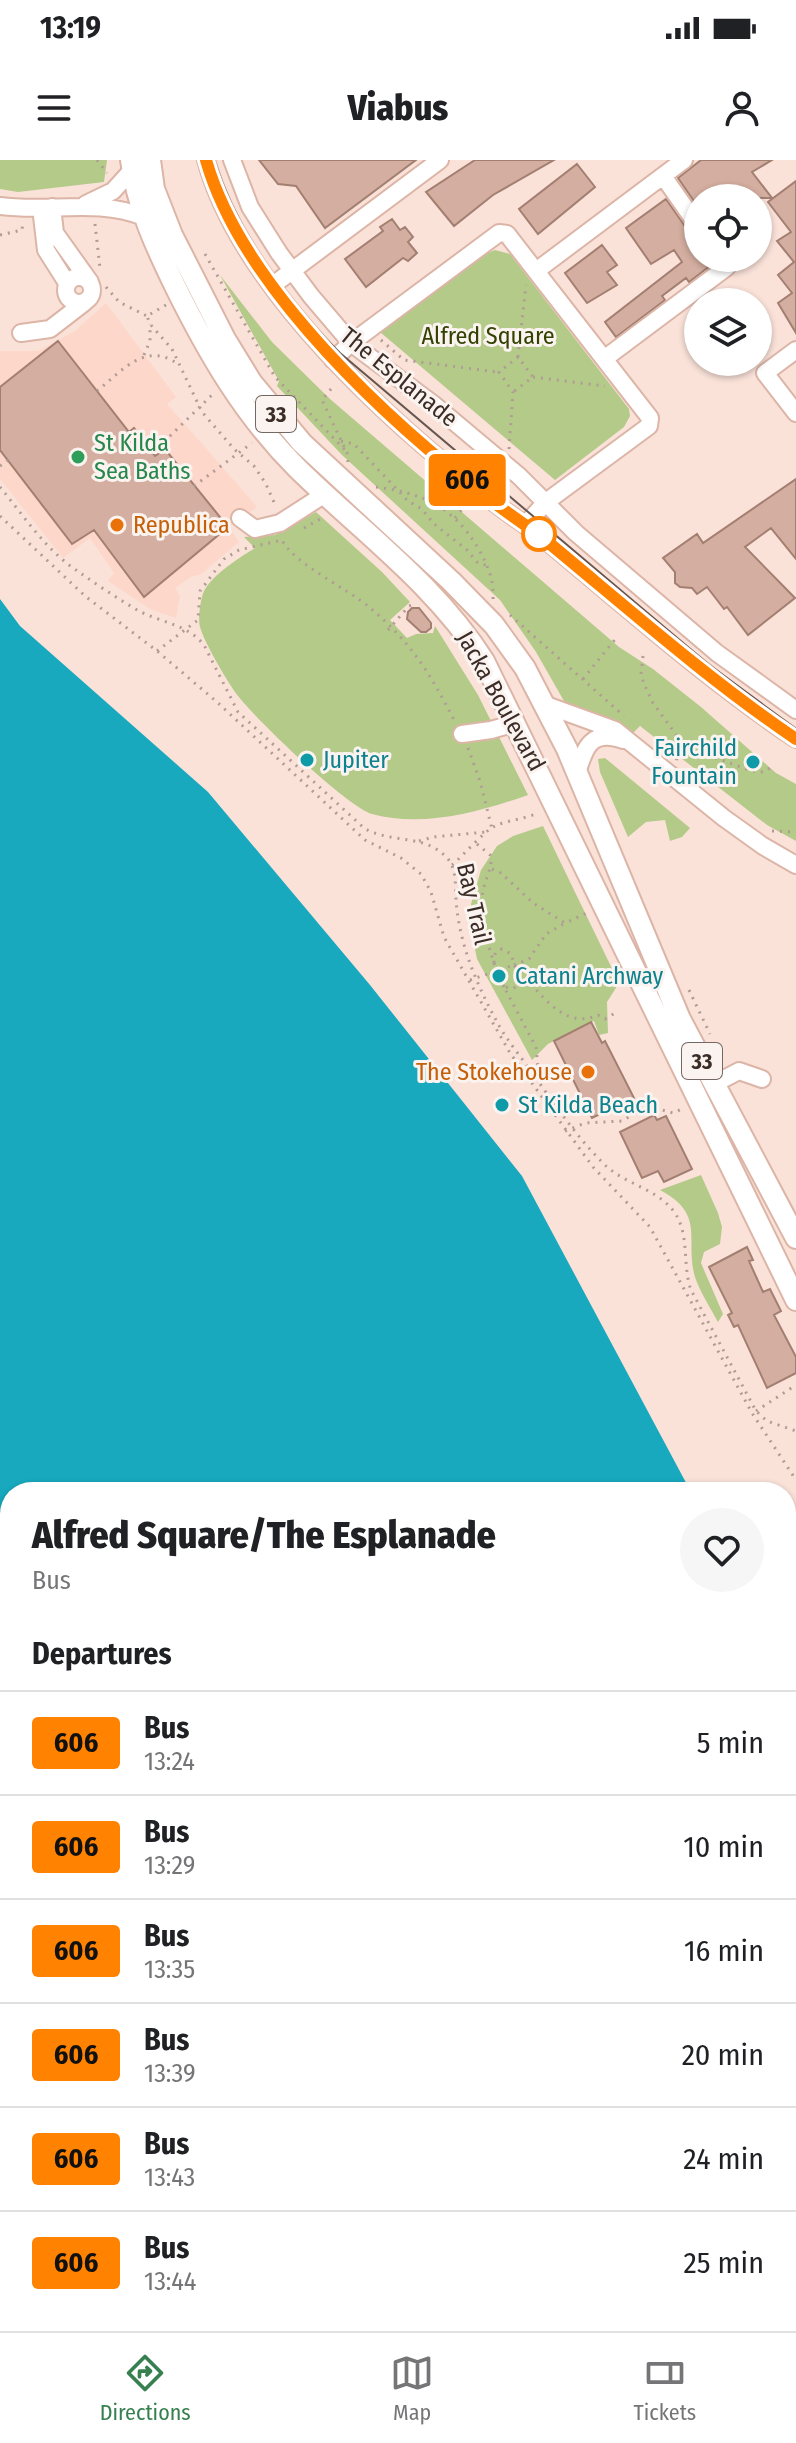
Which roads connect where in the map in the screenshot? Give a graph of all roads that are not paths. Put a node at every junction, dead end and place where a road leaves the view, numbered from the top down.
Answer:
1 (206, 160) edge
2 (232, 160) edge
3 (440, 160) edge
4 (684, 160) edge
5 (137, 163) edge
6 (663, 176) junction
7 (0, 206) edge
8 (684, 206) edge
9 (41, 208) junction
10 (90, 210) junction
11 (144, 217) junction
12 (292, 271) junction
13 (536, 271) junction
14 (720, 272) edge
15 (88, 280) junction
16 (273, 285) junction
17 (85, 302) junction
18 (21, 333) dead end
19 (351, 343) junction
20 (796, 350) edge
21 (604, 359) junction
22 (333, 360) junction
23 (796, 413) edge
24 (325, 494) junction
25 (546, 502) junction
26 (240, 518) dead end
27 (526, 524) junction
28 (546, 705) junction
29 (796, 710) edge
30 (518, 727) junction
31 (462, 734) road end
32 (796, 739) edge
33 (631, 744) junction
34 (567, 749) junction
35 (533, 757) junction
36 (577, 773) junction
37 (796, 865) edge
38 (762, 1079) dead end
39 (714, 1084) junction
40 (796, 1238) edge
41 (796, 1300) edge

1 - 16 street, The Esplanade
2 - 12 street, The Esplanade
3 - 12 street
4 - 6 street
5 - 10 street
5 - 11 main road, Jacka Boulevard / 33
5 - 28 main road, Jacka Boulevard / 33
6 - 8 street
6 - 13 street
7 - 9 street
9 - 10 street
9 - 15 street
9 - 15 street
10 - 11 street
11 - 24 main road, Jacka Boulevard / 33
12 - 16 street
12 - 19 street, The Esplanade
13 - 19 street
13 - 21 street
14 - 21 street
15 - 17 street
15 - 17 street
16 - 22 street, The Esplanade
17 - 18 street
19 - 22 street
19 - 25 street, The Esplanade
20 - 23 street
21 - 25 street
22 - 27 street, The Esplanade
24 - 26 street
24 - 30 main road, Jacka Boulevard / 33
25 - 27 street
25 - 29 street, The Esplanade
27 - 32 street, The Esplanade
28 - 30 main road
28 - 33 street
28 - 34 main road, Jacka Boulevard / 33
30 - 31 street
30 - 35 main road, Jacka Boulevard / 33
33 - 36 street
33 - 37 street
34 - 35 main road
34 - 36 main road, Jacka Boulevard / 33
35 - 41 main road, Jacka Boulevard / 33
36 - 39 main road, Jacka Boulevard / 33
38 - 39 street
39 - 40 main road, Jacka Boulevard / 33

